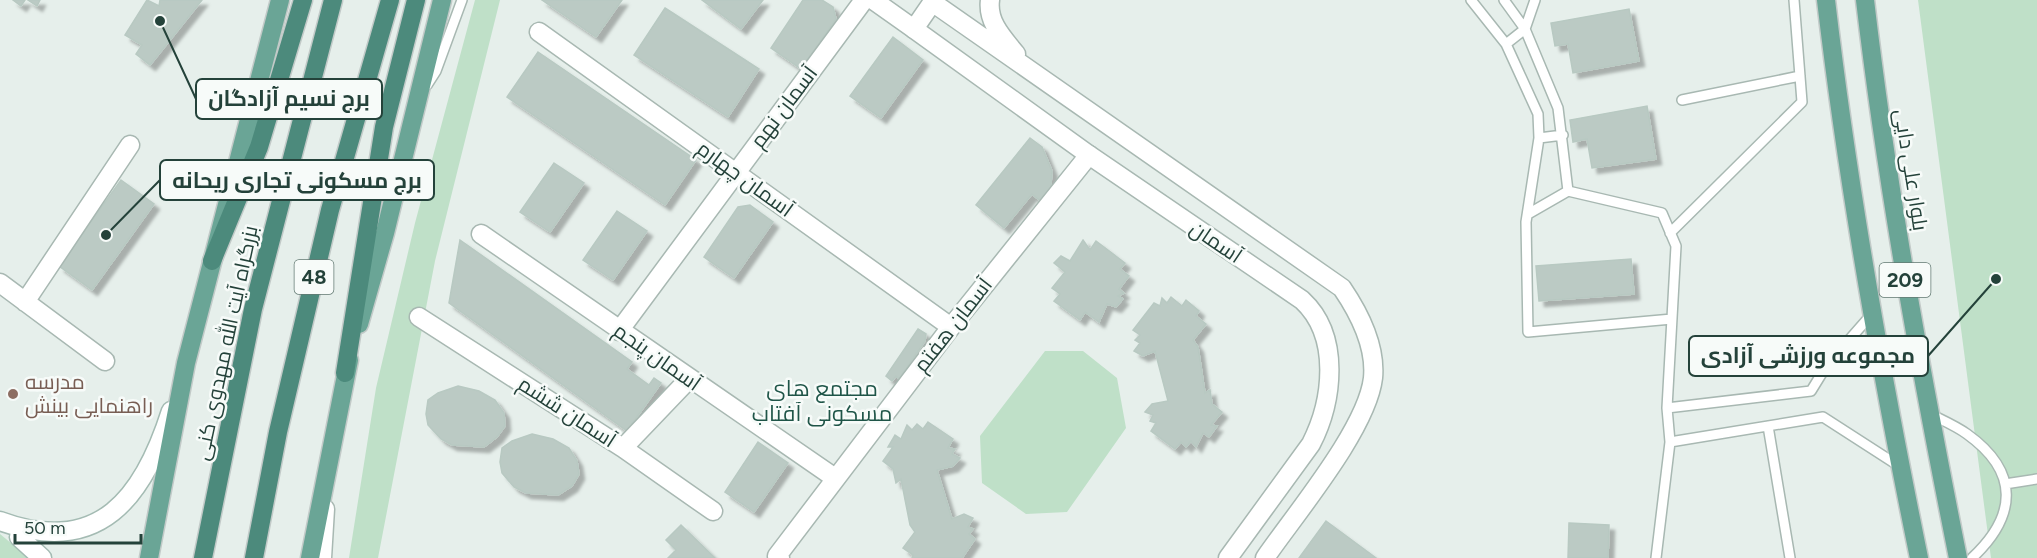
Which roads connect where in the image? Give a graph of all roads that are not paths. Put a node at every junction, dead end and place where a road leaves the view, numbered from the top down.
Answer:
1 (280, 0) edge
2 (303, 0) edge
3 (333, 0) edge
4 (390, 0) edge
5 (416, 0) edge
6 (442, 0) edge
7 (462, 0) edge
8 (864, 0) edge
9 (873, 0) edge
10 (990, 0) edge
11 (1471, 0) edge
12 (1504, 0) edge
13 (1535, 0) edge
14 (1794, 0) edge
15 (1826, 0) edge
16 (1865, 0) edge
17 (933, 1) edge
18 (953, 7) edge
19 (914, 28) junction
20 (1525, 29) junction
21 (539, 32) dead end
22 (1506, 44) junction
23 (1028, 70) junction
24 (1800, 76) junction
25 (418, 96) junction
26 (1682, 100) dead end
27 (1563, 135) junction
28 (1539, 138) junction
29 (130, 145) dead end
30 (1089, 155) junction
31 (736, 173) junction
32 (1568, 191) junction
33 (1528, 214) junction
34 (1670, 233) junction
35 (480, 234) dead end
36 (212, 261) junction
37 (0, 283) edge
38 (25, 302) junction
39 (1871, 315) junction
40 (419, 317) dead end
41 (1672, 319) junction
42 (951, 327) junction
43 (619, 331) junction
44 (105, 361) dead end
45 (186, 363) junction
46 (345, 373) junction
47 (689, 379) junction
48 (1667, 408) junction
49 (1930, 414) junction
50 (1768, 426) junction
51 (1670, 442) junction
52 (623, 448) junction
53 (1900, 467) junction
54 (835, 478) junction
55 (2037, 479) edge
56 (2005, 484) junction
57 (323, 490) junction
58 (712, 511) dead end
59 (1, 522) edge
60 (778, 557) edge
61 (42, 558) edge
62 (149, 558) edge
63 (203, 558) edge
64 (254, 558) edge
65 (310, 558) edge
66 (322, 558) edge
67 (1228, 558) edge
68 (1265, 558) edge
69 (1656, 558) edge
70 (1790, 558) edge
71 (1919, 558) edge
72 (1959, 558) edge
73 (1972, 558) edge

1 - 36 main road
2 - 36 highway
3 - 63 highway, بزرگراه آیت الله مهدوی کنی / 48
4 - 64 highway, 48
5 - 46 highway
6 - 25 main road
7 - 25 lane
8 - 31 street, آسمان نهم
9 - 19 street
10 - 23 street
11 - 22 lane
12 - 20 lane
13 - 20 lane
14 - 24 lane
15 - 39 main road, 209
16 - 49 main road, بلوار علی دایی / 209
17 - 18 street, آسمان
17 - 19 street, آسمان
18 - 23 street, آسمان
19 - 30 street, آسمان
20 - 22 lane
20 - 27 lane
21 - 31 street, آسمان چهارم
22 - 28 lane
23 - 68 street, آسمان
24 - 26 lane
24 - 34 lane
25 - 46 main road
27 - 28 lane
27 - 32 lane
28 - 33 lane
29 - 38 street
30 - 42 street, آسمان هفتم
30 - 67 street, آسمان
31 - 42 street, آسمان چهارم
31 - 43 street, آسمان نهم
32 - 33 lane
32 - 34 lane
33 - 41 lane
34 - 41 lane
35 - 43 street, آسمان پنجم
36 - 45 main road
37 - 38 street
38 - 44 street
39 - 48 lane
39 - 53 main road, 209
40 - 52 street, آسمان ششم
41 - 48 lane
42 - 54 street, آسمان هفتم
43 - 47 street, آسمان پنجم
45 - 59 street
45 - 62 main road
46 - 57 main road
47 - 52 street
47 - 54 street, آسمان پنجم
48 - 51 lane
49 - 56 lane
49 - 72 main road, بلوار علی دایی / 209
50 - 51 lane
50 - 53 lane
50 - 70 lane
51 - 69 lane
52 - 58 street, آسمان ششم
53 - 71 main road, 209
54 - 60 street, آسمان هفتم
55 - 56 lane
56 - 73 lane
57 - 65 main road
57 - 66 street
59 - 61 street

